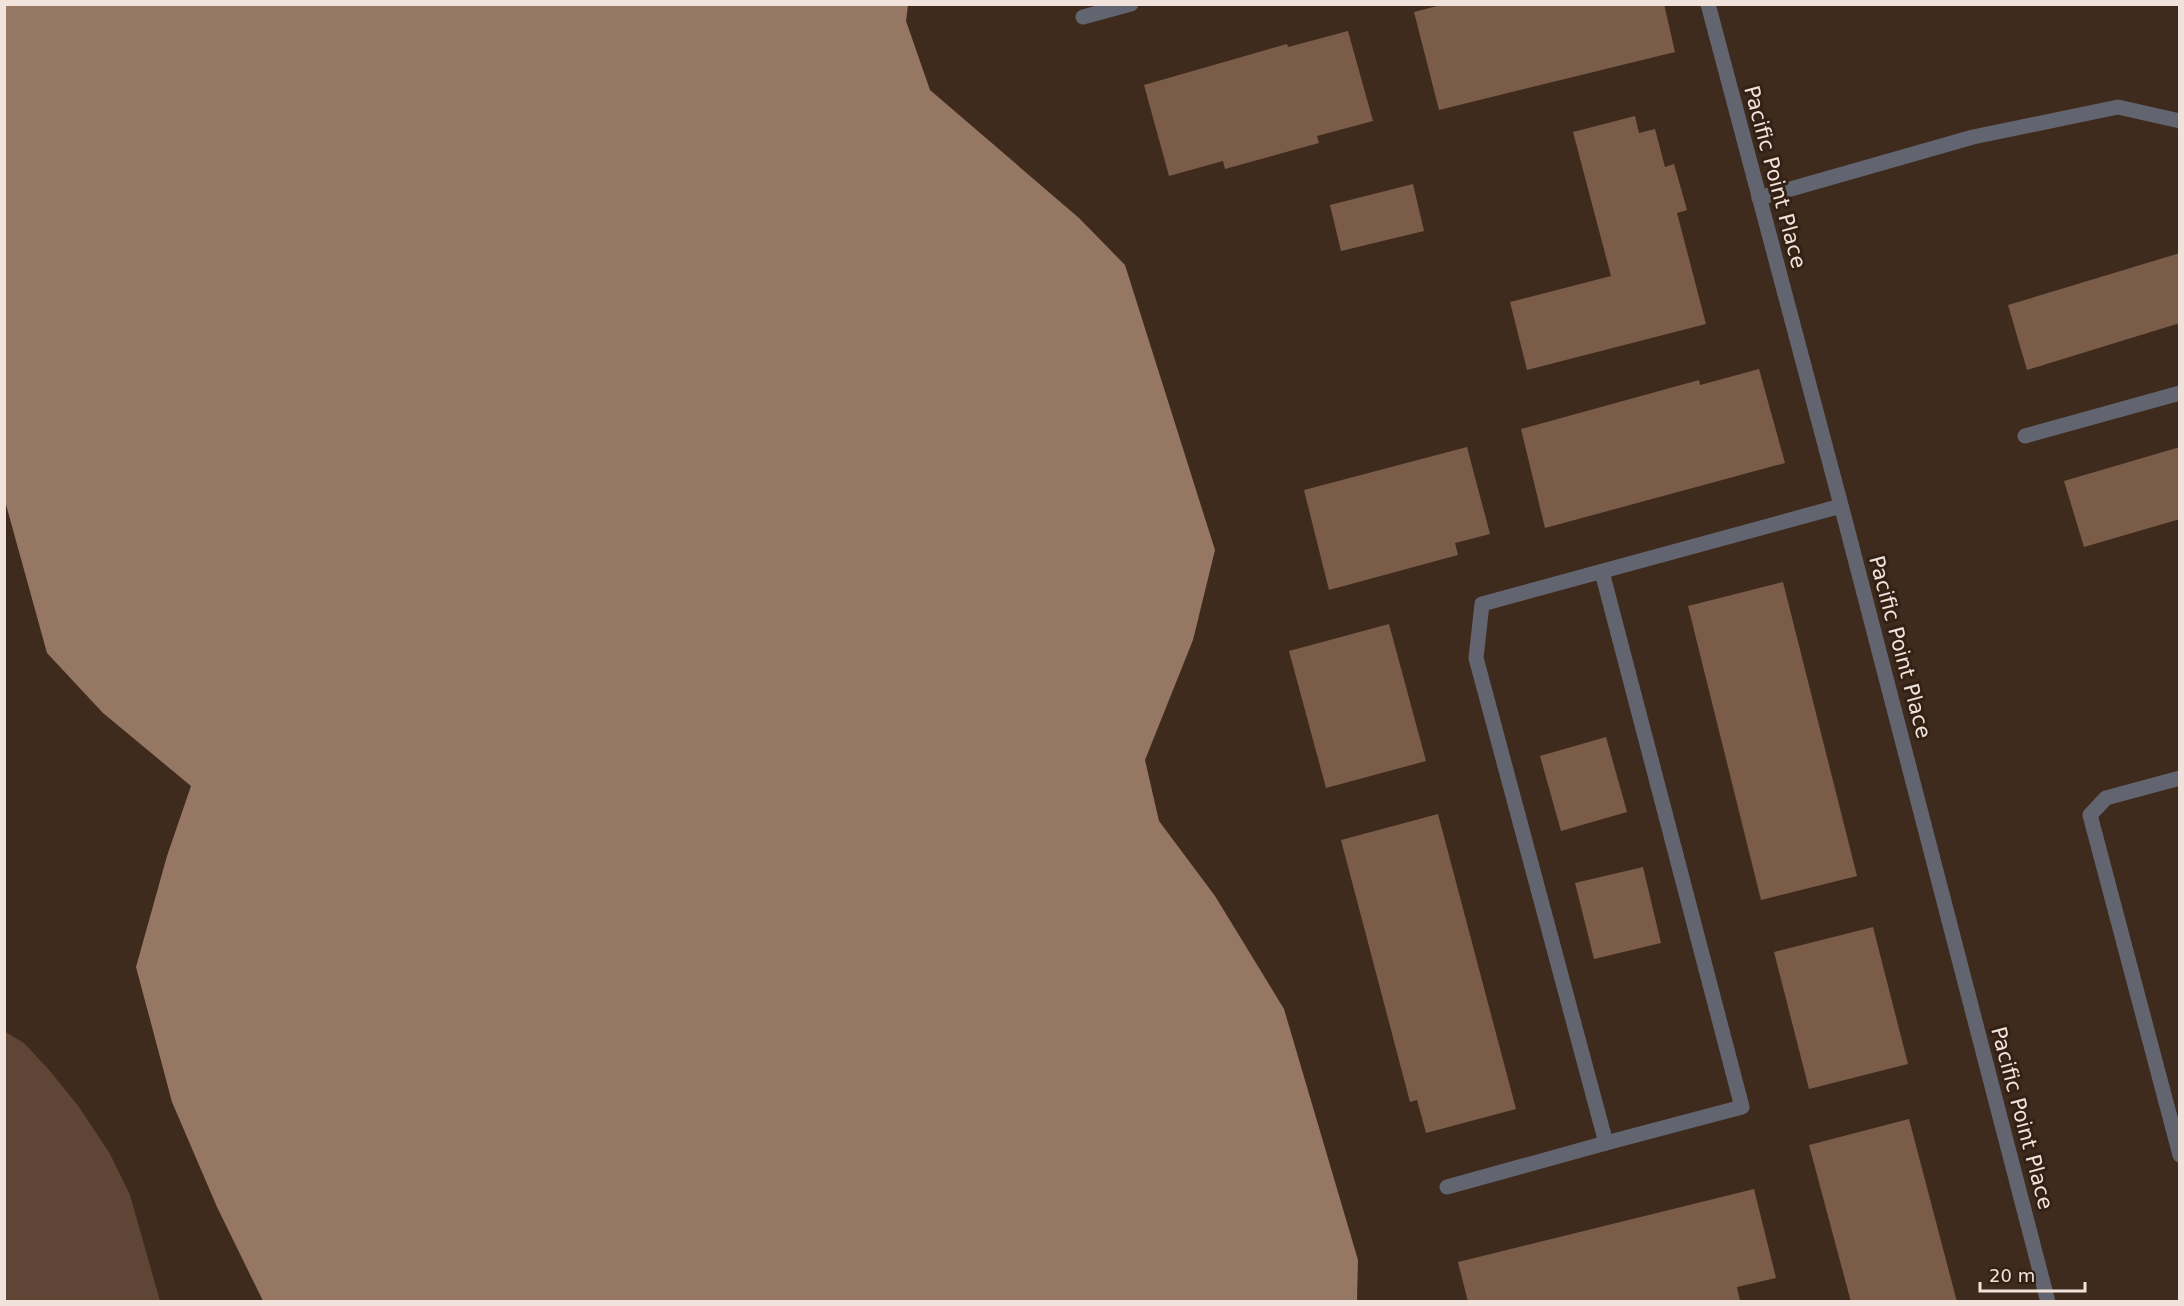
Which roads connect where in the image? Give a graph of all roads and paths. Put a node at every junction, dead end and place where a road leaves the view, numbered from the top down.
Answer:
1 (1131, 4) edge
2 (1708, 4) edge
3 (1083, 17) dead end
4 (2180, 121) edge
5 (1760, 198) junction
6 (2180, 393) edge
7 (2025, 436) dead end
8 (1841, 506) junction
9 (1602, 572) junction
10 (2180, 778) edge
11 (1606, 1143) junction
12 (2180, 1155) edge
13 (1447, 1187) dead end
14 (2048, 1302) edge

1 - 3 street
2 - 5 street, Pacific Point Place
4 - 5 street
5 - 8 street, Pacific Point Place
6 - 7 street
8 - 9 street
8 - 14 street, Pacific Point Place
9 - 11 street
9 - 11 street
10 - 12 street
11 - 13 street

